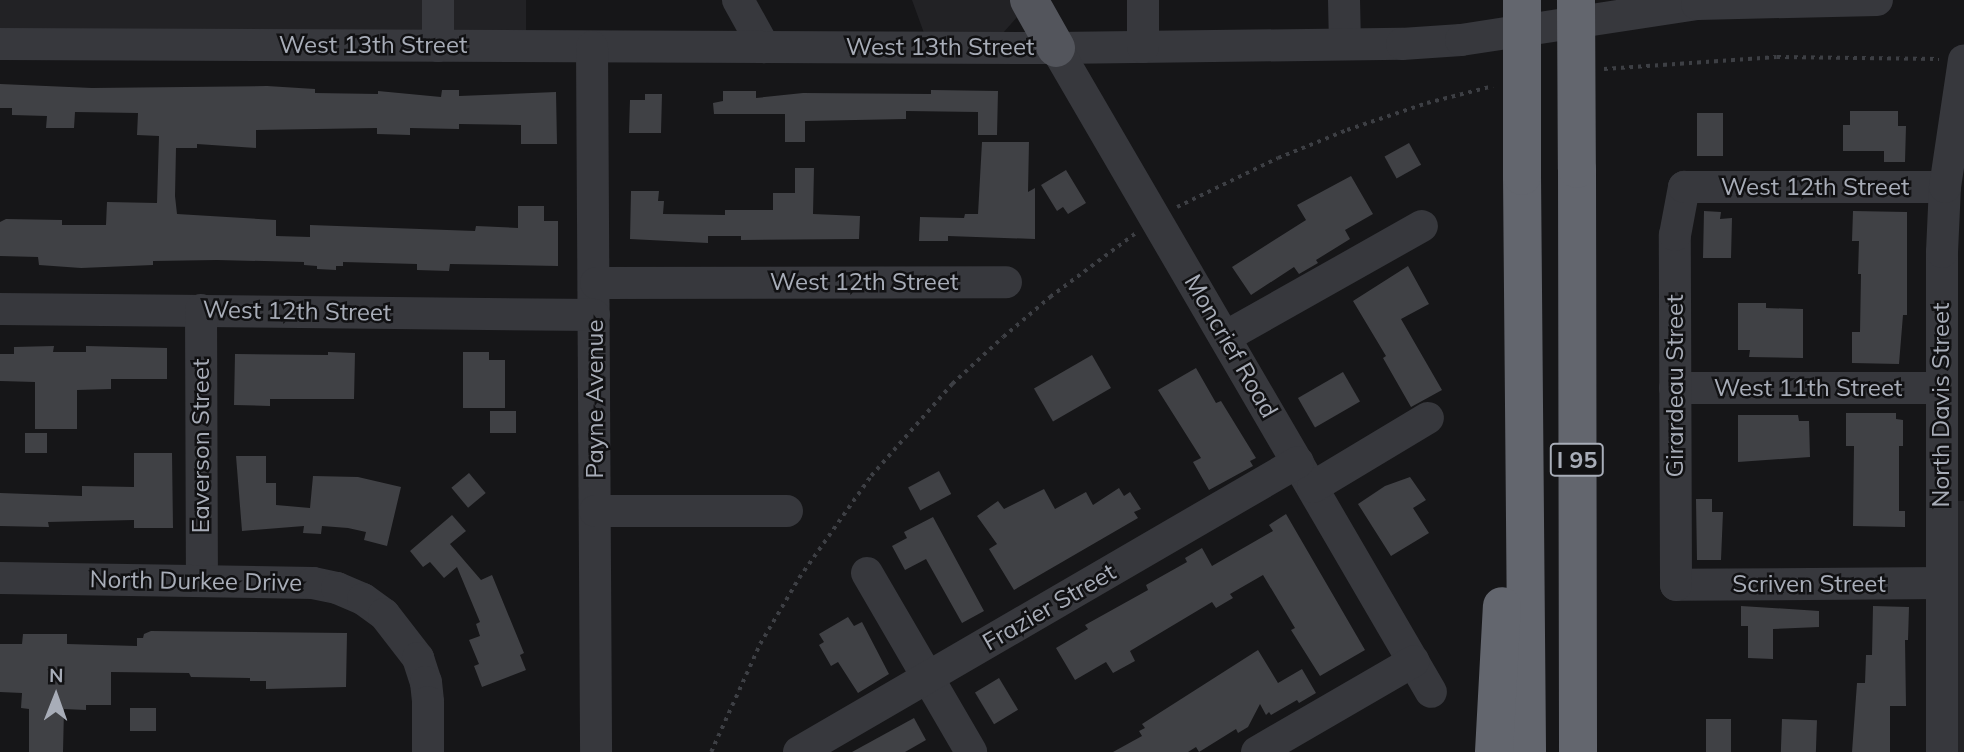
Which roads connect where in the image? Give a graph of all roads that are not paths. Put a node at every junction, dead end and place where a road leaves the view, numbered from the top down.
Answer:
1 (438, 0) edge
2 (738, 0) edge
3 (1028, 0) edge
4 (1143, 0) edge
5 (1344, 0) edge
6 (1522, 0) edge
7 (1576, 0) edge
8 (1877, 0) edge
9 (1747, 1) edge
10 (0, 44) edge
11 (1345, 44) junction
12 (438, 46) junction
13 (592, 47) junction
14 (764, 47) junction
15 (1143, 47) junction
16 (1056, 48) junction
17 (1964, 60) edge
18 (1684, 187) joint
19 (1945, 187) junction
20 (1422, 226) dead end
21 (1006, 282) dead end
22 (596, 283) junction
23 (0, 309) edge
24 (201, 310) junction
25 (594, 315) junction
26 (1225, 337) junction
27 (1675, 388) junction
28 (1941, 388) junction
29 (1428, 418) dead end
30 (1524, 441) junction
31 (1306, 475) junction
32 (1953, 493) edge
33 (595, 511) junction
34 (787, 511) dead end
35 (867, 573) dead end
36 (1577, 576) junction
37 (0, 578) edge
38 (202, 581) junction
39 (1942, 583) junction
40 (1676, 585) joint
41 (1414, 661) junction
42 (928, 677) junction
43 (1431, 692) dead end
44 (428, 752) edge
45 (596, 752) edge
46 (799, 752) edge
47 (971, 752) edge
48 (1257, 752) edge
49 (1494, 752) edge
50 (1527, 752) edge
51 (1578, 752) edge
52 (1606, 752) edge
53 (1942, 752) edge

1 - 12 street
2 - 14 street
3 - 16 main road, Moncrief Road
4 - 15 street
5 - 11 street
6 - 30 highway, I 95, bridge
7 - 36 highway, I 95, bridge
8 - 9 street, West 13th Street
9 - 11 street, West 13th Street
10 - 12 street, West 13th Street
11 - 15 street, West 13th Street
12 - 13 street, West 13th Street
13 - 14 street, West 13th Street
13 - 22 street, Payne Avenue
14 - 16 street, West 13th Street
15 - 16 street, West 13th Street
16 - 26 street, Moncrief Road
17 - 19 street, North Davis Street
18 - 19 street, West 12th Street
18 - 27 street, Girardeau Street
19 - 28 street, North Davis Street
20 - 26 street
21 - 22 street, West 12th Street
22 - 25 street, Payne Avenue
23 - 24 street, West 12th Street
24 - 25 street, West 12th Street
24 - 38 street, Eaverson Street
25 - 33 street, Payne Avenue
26 - 31 street, Moncrief Road
27 - 28 street, West 11th Street
27 - 40 street, Girardeau Street
28 - 32 street, North Davis Street
29 - 31 street, Frazier Street
30 - 49 highway
30 - 50 highway, I 95
31 - 41 street, Moncrief Road
31 - 42 street, Frazier Street
32 - 39 street, North Davis Street
33 - 34 street
33 - 45 street, Payne Avenue
35 - 42 street
36 - 51 highway, I 95
36 - 52 highway
37 - 38 street, North Durkee Drive
38 - 44 street, North Durkee Drive
39 - 40 street, Scriven Street
39 - 53 street, North Davis Street
41 - 43 street, Moncrief Road
41 - 48 street
42 - 46 street, Frazier Street
42 - 47 street

